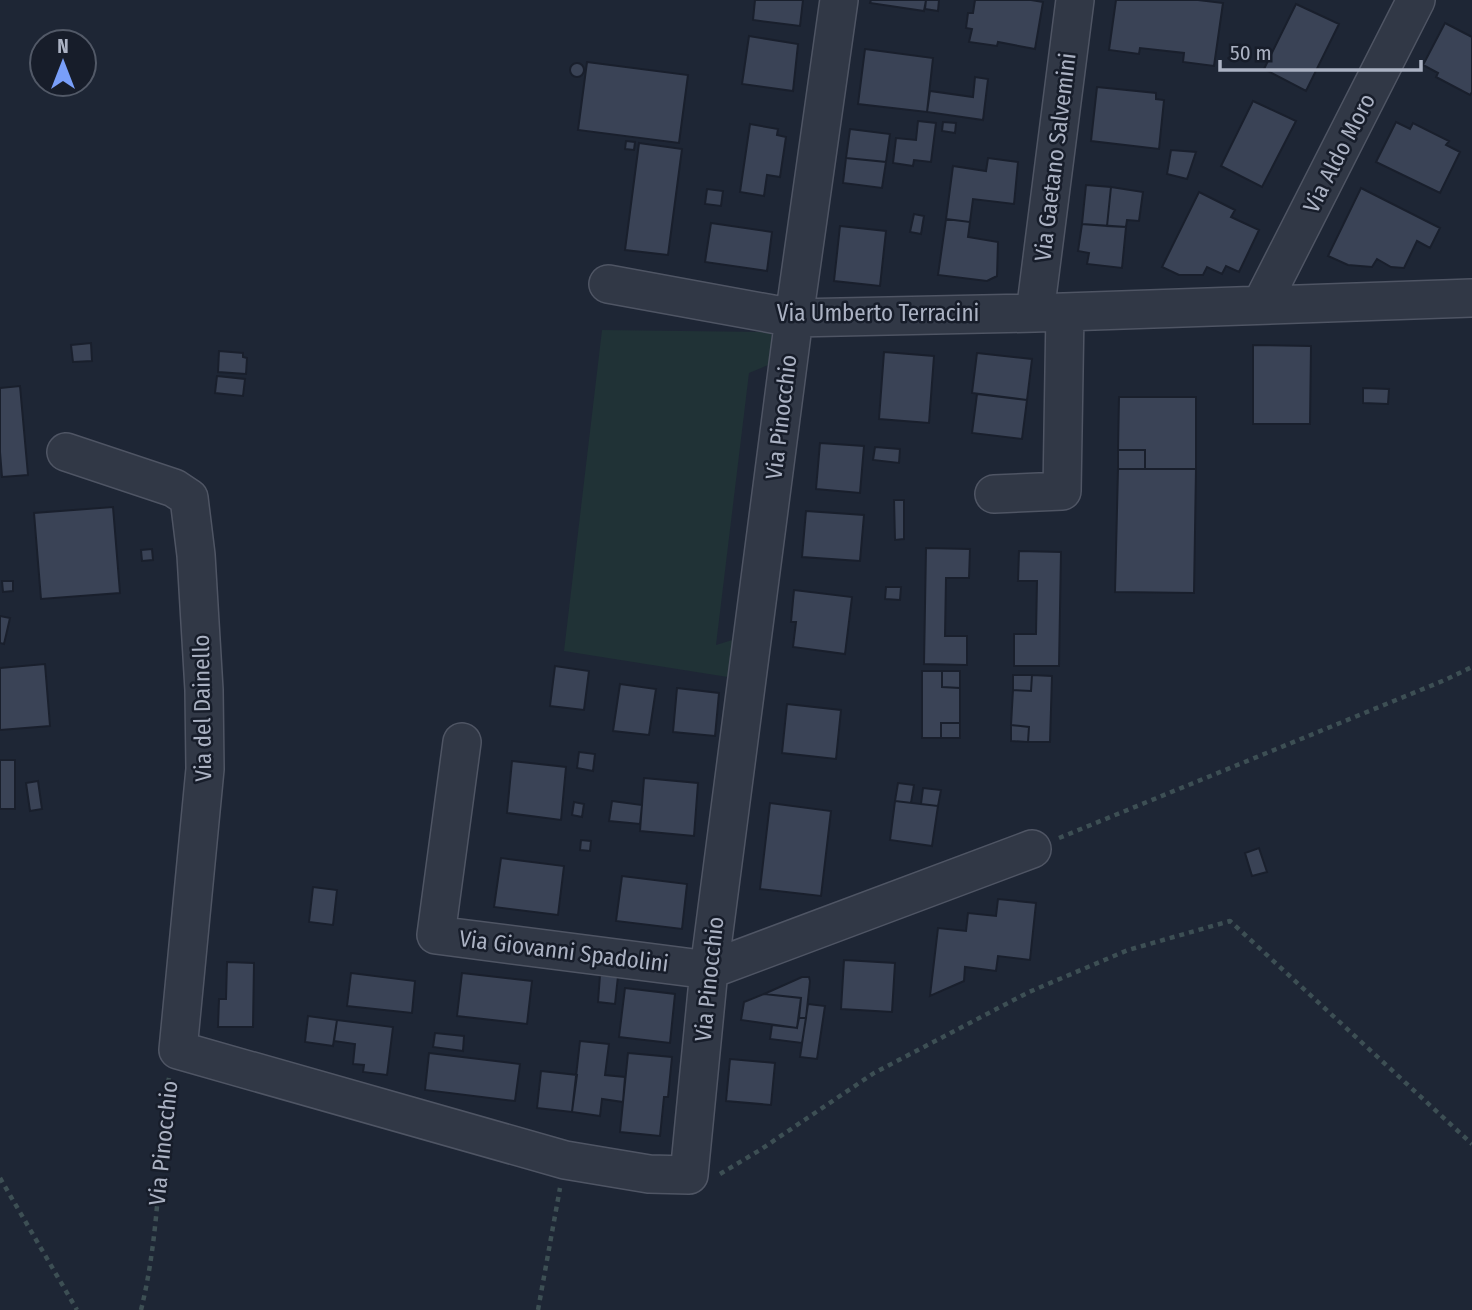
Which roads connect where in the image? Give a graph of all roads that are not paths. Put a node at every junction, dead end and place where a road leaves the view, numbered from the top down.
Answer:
1 (839, 0) edge
2 (1075, 0) edge
3 (1416, 0) edge
4 (608, 284) dead end
5 (1472, 298) edge
6 (1261, 305) junction
7 (1050, 313) junction
8 (794, 317) junction
9 (66, 452) dead end
10 (994, 494) dead end
11 (462, 742) dead end
12 (1032, 849) road end
13 (709, 970) junction
14 (178, 1050) joint

1 - 8 street, Via Pinocchio
2 - 7 street, Via Gaetano Salvemini
3 - 6 street, Via Aldo Moro
4 - 8 street, Via Umberto Terracini
5 - 6 street, Via Umberto Terracini
6 - 7 street, Via Umberto Terracini
7 - 8 street, Via Umberto Terracini
7 - 10 street
8 - 13 street, Via Pinocchio
9 - 14 street, Via del Dainello
11 - 13 street, Via Giovanni Spadolini
12 - 13 street, Via Giovanni Spadolini
13 - 14 street, Via Pinocchio

